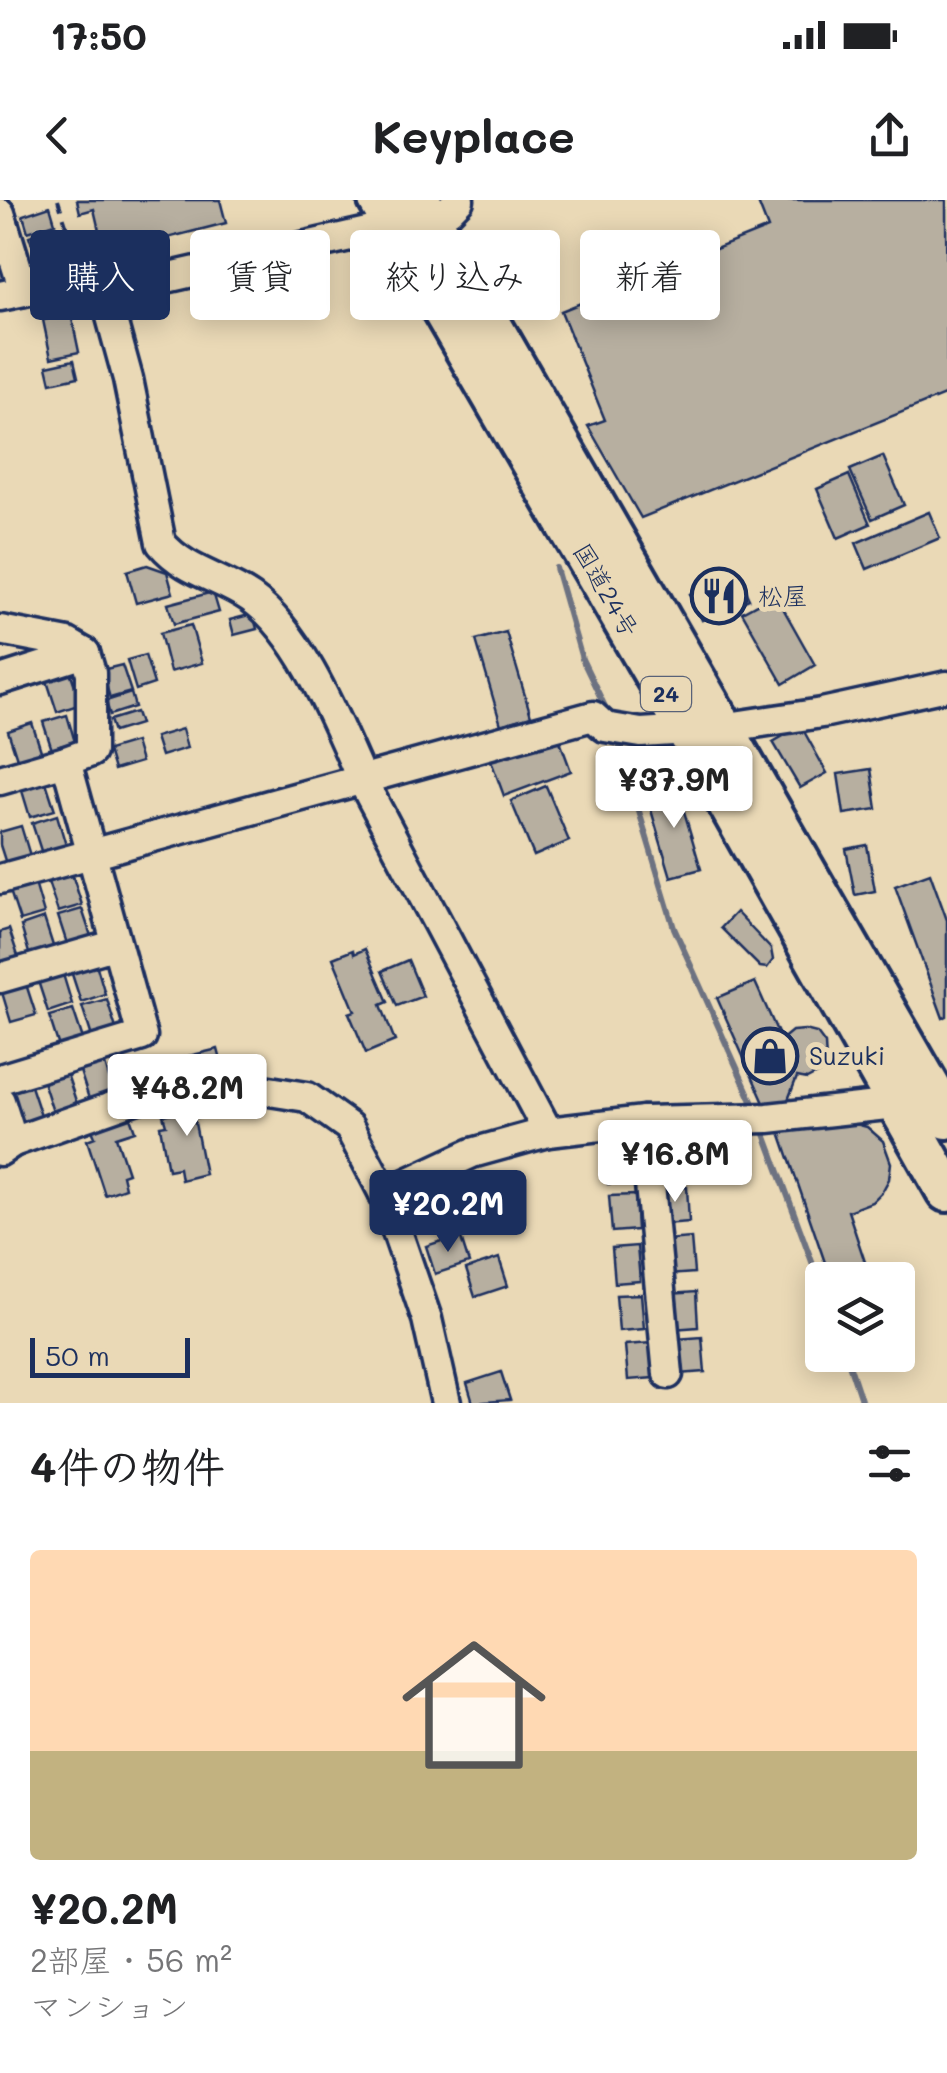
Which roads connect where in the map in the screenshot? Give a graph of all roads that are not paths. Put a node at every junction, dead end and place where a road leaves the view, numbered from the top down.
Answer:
1 (416, 209) edge
2 (0, 213) edge
3 (170, 277) edge
4 (12, 294) edge
5 (107, 320) edge
6 (0, 630) edge
7 (85, 653) junction
8 (0, 680) edge
9 (947, 686) edge
10 (704, 729) junction
11 (66, 761) junction
12 (0, 780) edge
13 (362, 780) junction
14 (91, 852) junction
15 (0, 879) edge
16 (114, 944) junction
17 (0, 978) edge
18 (0, 1078) edge
19 (0, 1102) edge
20 (897, 1104) junction
21 (944, 1105) edge
22 (644, 1121) junction
23 (548, 1132) junction
24 (6, 1146) edge
25 (947, 1190) edge
26 (384, 1194) junction
27 (668, 1374) dead end
28 (446, 1403) edge

1 - 3 street
1 - 10 highway, 国道24号 / 24
2 - 4 street
5 - 13 street
6 - 7 street
7 - 8 street
7 - 11 street
9 - 10 street
10 - 13 street
10 - 20 highway, 国道24号 / 24
10 - 21 highway, 国道24号 / 24
11 - 12 street
11 - 14 street
13 - 14 street
13 - 23 street
14 - 15 street
14 - 16 street
16 - 17 street
16 - 18 street
19 - 24 street
20 - 21 street
20 - 22 street
20 - 25 highway, 国道24号 / 24
22 - 23 street
22 - 27 street
23 - 26 street
24 - 26 street
26 - 28 street

